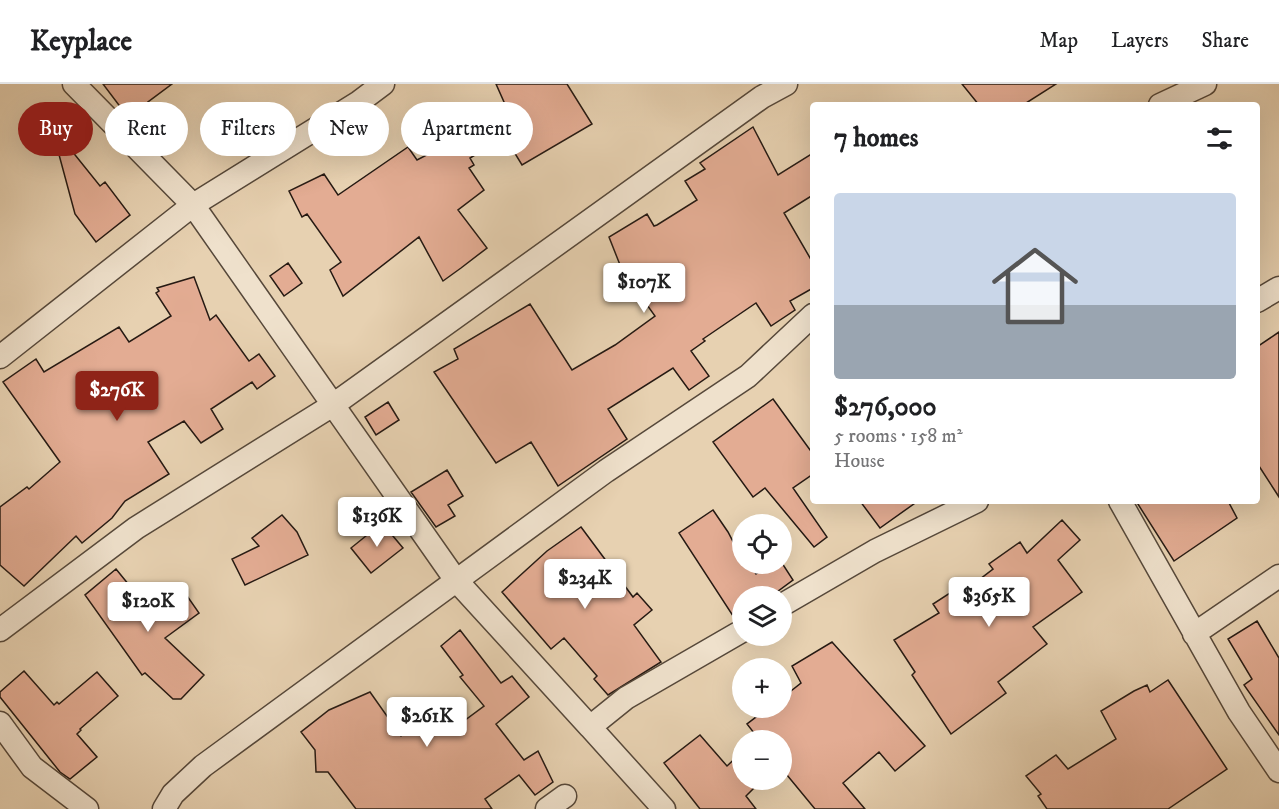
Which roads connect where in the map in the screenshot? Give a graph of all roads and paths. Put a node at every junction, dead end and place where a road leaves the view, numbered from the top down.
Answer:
1 (74, 84) edge
2 (383, 84) edge
3 (786, 84) edge
4 (1205, 84) edge
5 (1166, 102) edge
6 (193, 205) junction
7 (1279, 288) edge
8 (1260, 299) edge
9 (810, 318) edge
10 (0, 357) edge
11 (333, 405) junction
12 (971, 504) edge
13 (1122, 504) edge
14 (1279, 576) edge
15 (455, 579) junction
16 (792, 599) edge
17 (0, 630) edge
18 (1194, 634) junction
19 (732, 637) edge
20 (0, 723) edge
21 (590, 727) junction
22 (1279, 771) edge
23 (87, 809) edge
24 (164, 809) edge
25 (664, 809) edge

1 - 6 street
2 - 6 street
3 - 11 street
4 - 5 street
6 - 10 street
6 - 11 street
7 - 8 street
9 - 15 street
11 - 15 street
11 - 17 street
12 - 16 street
13 - 18 street
14 - 18 street
15 - 21 street
15 - 24 street
18 - 22 street
19 - 21 street
20 - 23 street
21 - 25 street

